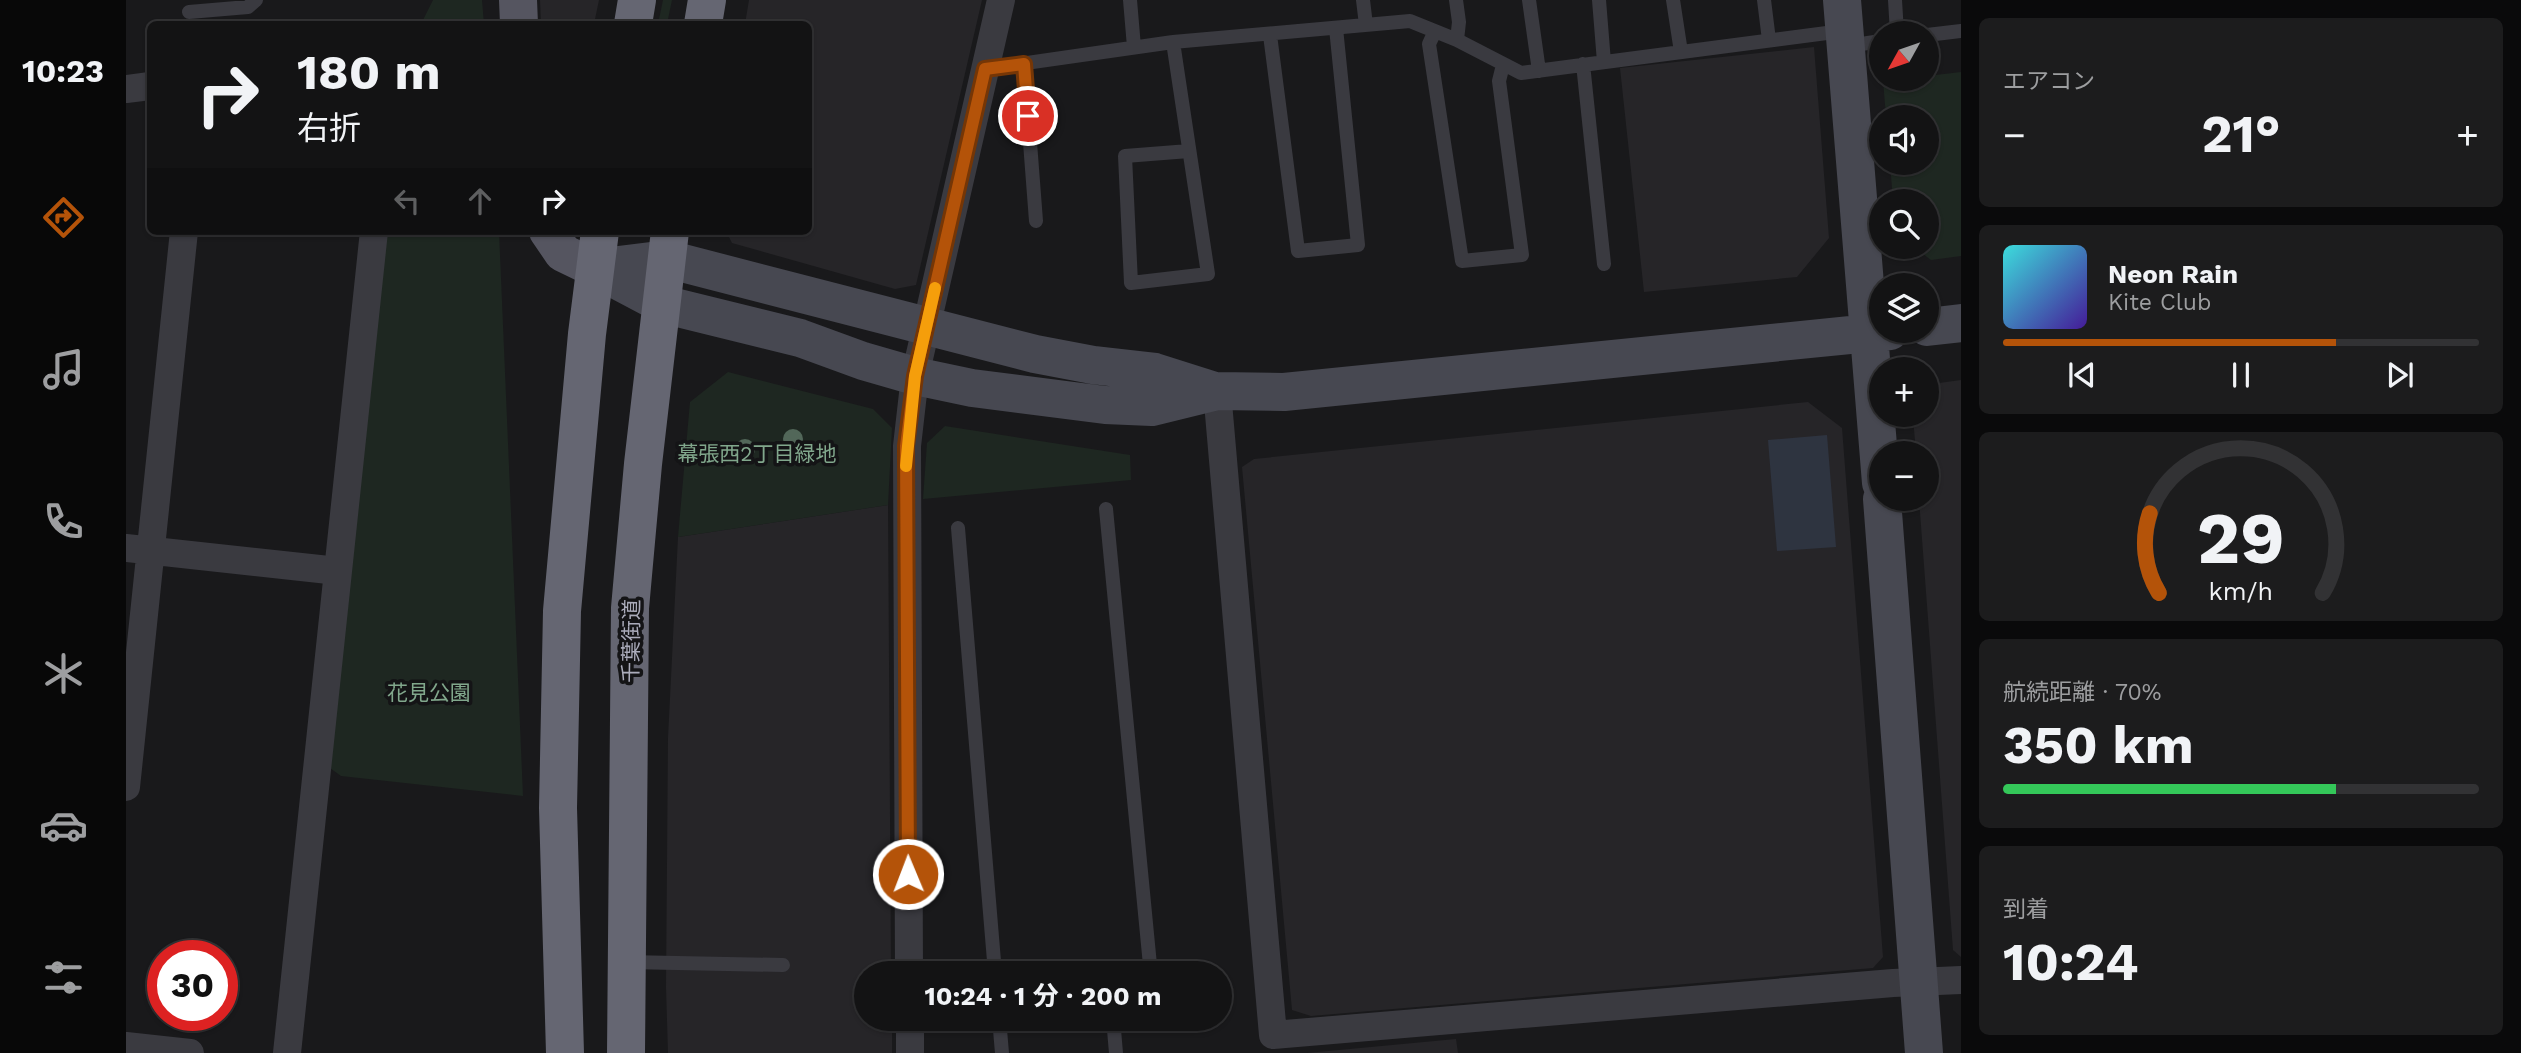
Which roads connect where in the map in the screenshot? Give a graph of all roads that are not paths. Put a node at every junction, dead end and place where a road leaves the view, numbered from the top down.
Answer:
1 (256, 0) edge
2 (518, 0) edge
3 (637, 0) edge
4 (707, 0) edge
5 (1001, 0) edge
6 (1130, 0) edge
7 (1363, 0) edge
8 (1456, 0) edge
9 (1529, 0) edge
10 (1599, 0) edge
11 (1673, 0) edge
12 (1764, 0) edge
13 (1895, 0) edge
14 (189, 12) dead end
15 (519, 21) edge
16 (634, 21) edge
17 (704, 21) edge
18 (1896, 21) edge
19 (1366, 25) junction
20 (1336, 28) junction
21 (1853, 29) edge
22 (1435, 31) junction
23 (1961, 31) edge
24 (1939, 34) edge
25 (1270, 35) junction
26 (1457, 40) junction
27 (1769, 40) junction
28 (1173, 42) junction
29 (1135, 47) junction
30 (1681, 52) junction
31 (1604, 62) junction
32 (1024, 64) junction
33 (1583, 64) junction
34 (1503, 65) junction
35 (985, 69) junction
36 (1539, 71) junction
37 (147, 86) edge
38 (126, 89) edge
39 (1189, 151) junction
40 (1035, 222) dead end
41 (183, 235) edge
42 (374, 235) edge
43 (551, 235) edge
44 (599, 235) edge
45 (669, 245) edge
46 (1604, 264) dead end
47 (594, 268) junction
48 (1875, 273) edge
49 (662, 304) junction
50 (1961, 323) edge
51 (926, 326) junction
52 (1939, 326) edge
53 (1869, 333) edge
54 (1880, 343) edge
55 (915, 376) junction
56 (1217, 391) junction
57 (1881, 441) edge
58 (1106, 509) dead end
59 (1883, 511) edge
60 (958, 528) dead end
61 (139, 549) edge
62 (338, 571) junction
63 (126, 786) edge
64 (909, 961) edge
65 (994, 961) edge
66 (1150, 961) edge
67 (627, 962) junction
68 (783, 965) dead end
69 (1961, 980) edge
70 (1919, 982) junction
71 (910, 1031) edge
72 (1000, 1031) edge
73 (1114, 1031) edge
74 (126, 1046) edge
75 (190, 1053) edge
76 (287, 1053) edge
77 (565, 1053) edge
78 (626, 1053) edge
79 (910, 1053) edge
80 (1002, 1053) edge
81 (1116, 1053) edge
82 (1924, 1053) edge

1 - 14 lane
2 - 15 main road
3 - 16 highway
4 - 17 highway
5 - 35 street
6 - 29 lane
7 - 19 lane
8 - 26 lane
9 - 36 lane
10 - 31 lane
11 - 30 lane
12 - 27 lane
13 - 18 lane
19 - 20 lane
19 - 22 lane
20 - 25 lane
20 - 25 lane
21 - 27 lane
21 - 48 street
22 - 26 lane
22 - 34 lane
23 - 24 lane
25 - 28 lane
26 - 34 lane
27 - 30 lane
28 - 29 lane
28 - 39 lane
29 - 32 lane
30 - 31 lane
31 - 33 lane
32 - 35 lane
32 - 40 lane
33 - 36 lane
33 - 46 lane
34 - 36 lane
35 - 51 street
37 - 38 street
39 - 39 lane
41 - 61 street
42 - 62 street
43 - 47 main road
44 - 47 highway
45 - 47 street
45 - 49 highway, 千葉街道
45 - 51 street
47 - 49 street
47 - 77 highway
49 - 55 street
49 - 67 highway, 千葉街道
50 - 52 street
51 - 55 street
51 - 56 street
53 - 56 street
54 - 57 street
55 - 56 street
55 - 64 street
56 - 70 street
58 - 66 lane
59 - 70 street
60 - 65 lane
61 - 62 street
61 - 63 street
62 - 76 street
67 - 68 lane
67 - 78 highway, 千葉街道
69 - 70 street
70 - 82 street
71 - 79 street
72 - 80 lane
73 - 81 lane
74 - 75 street

